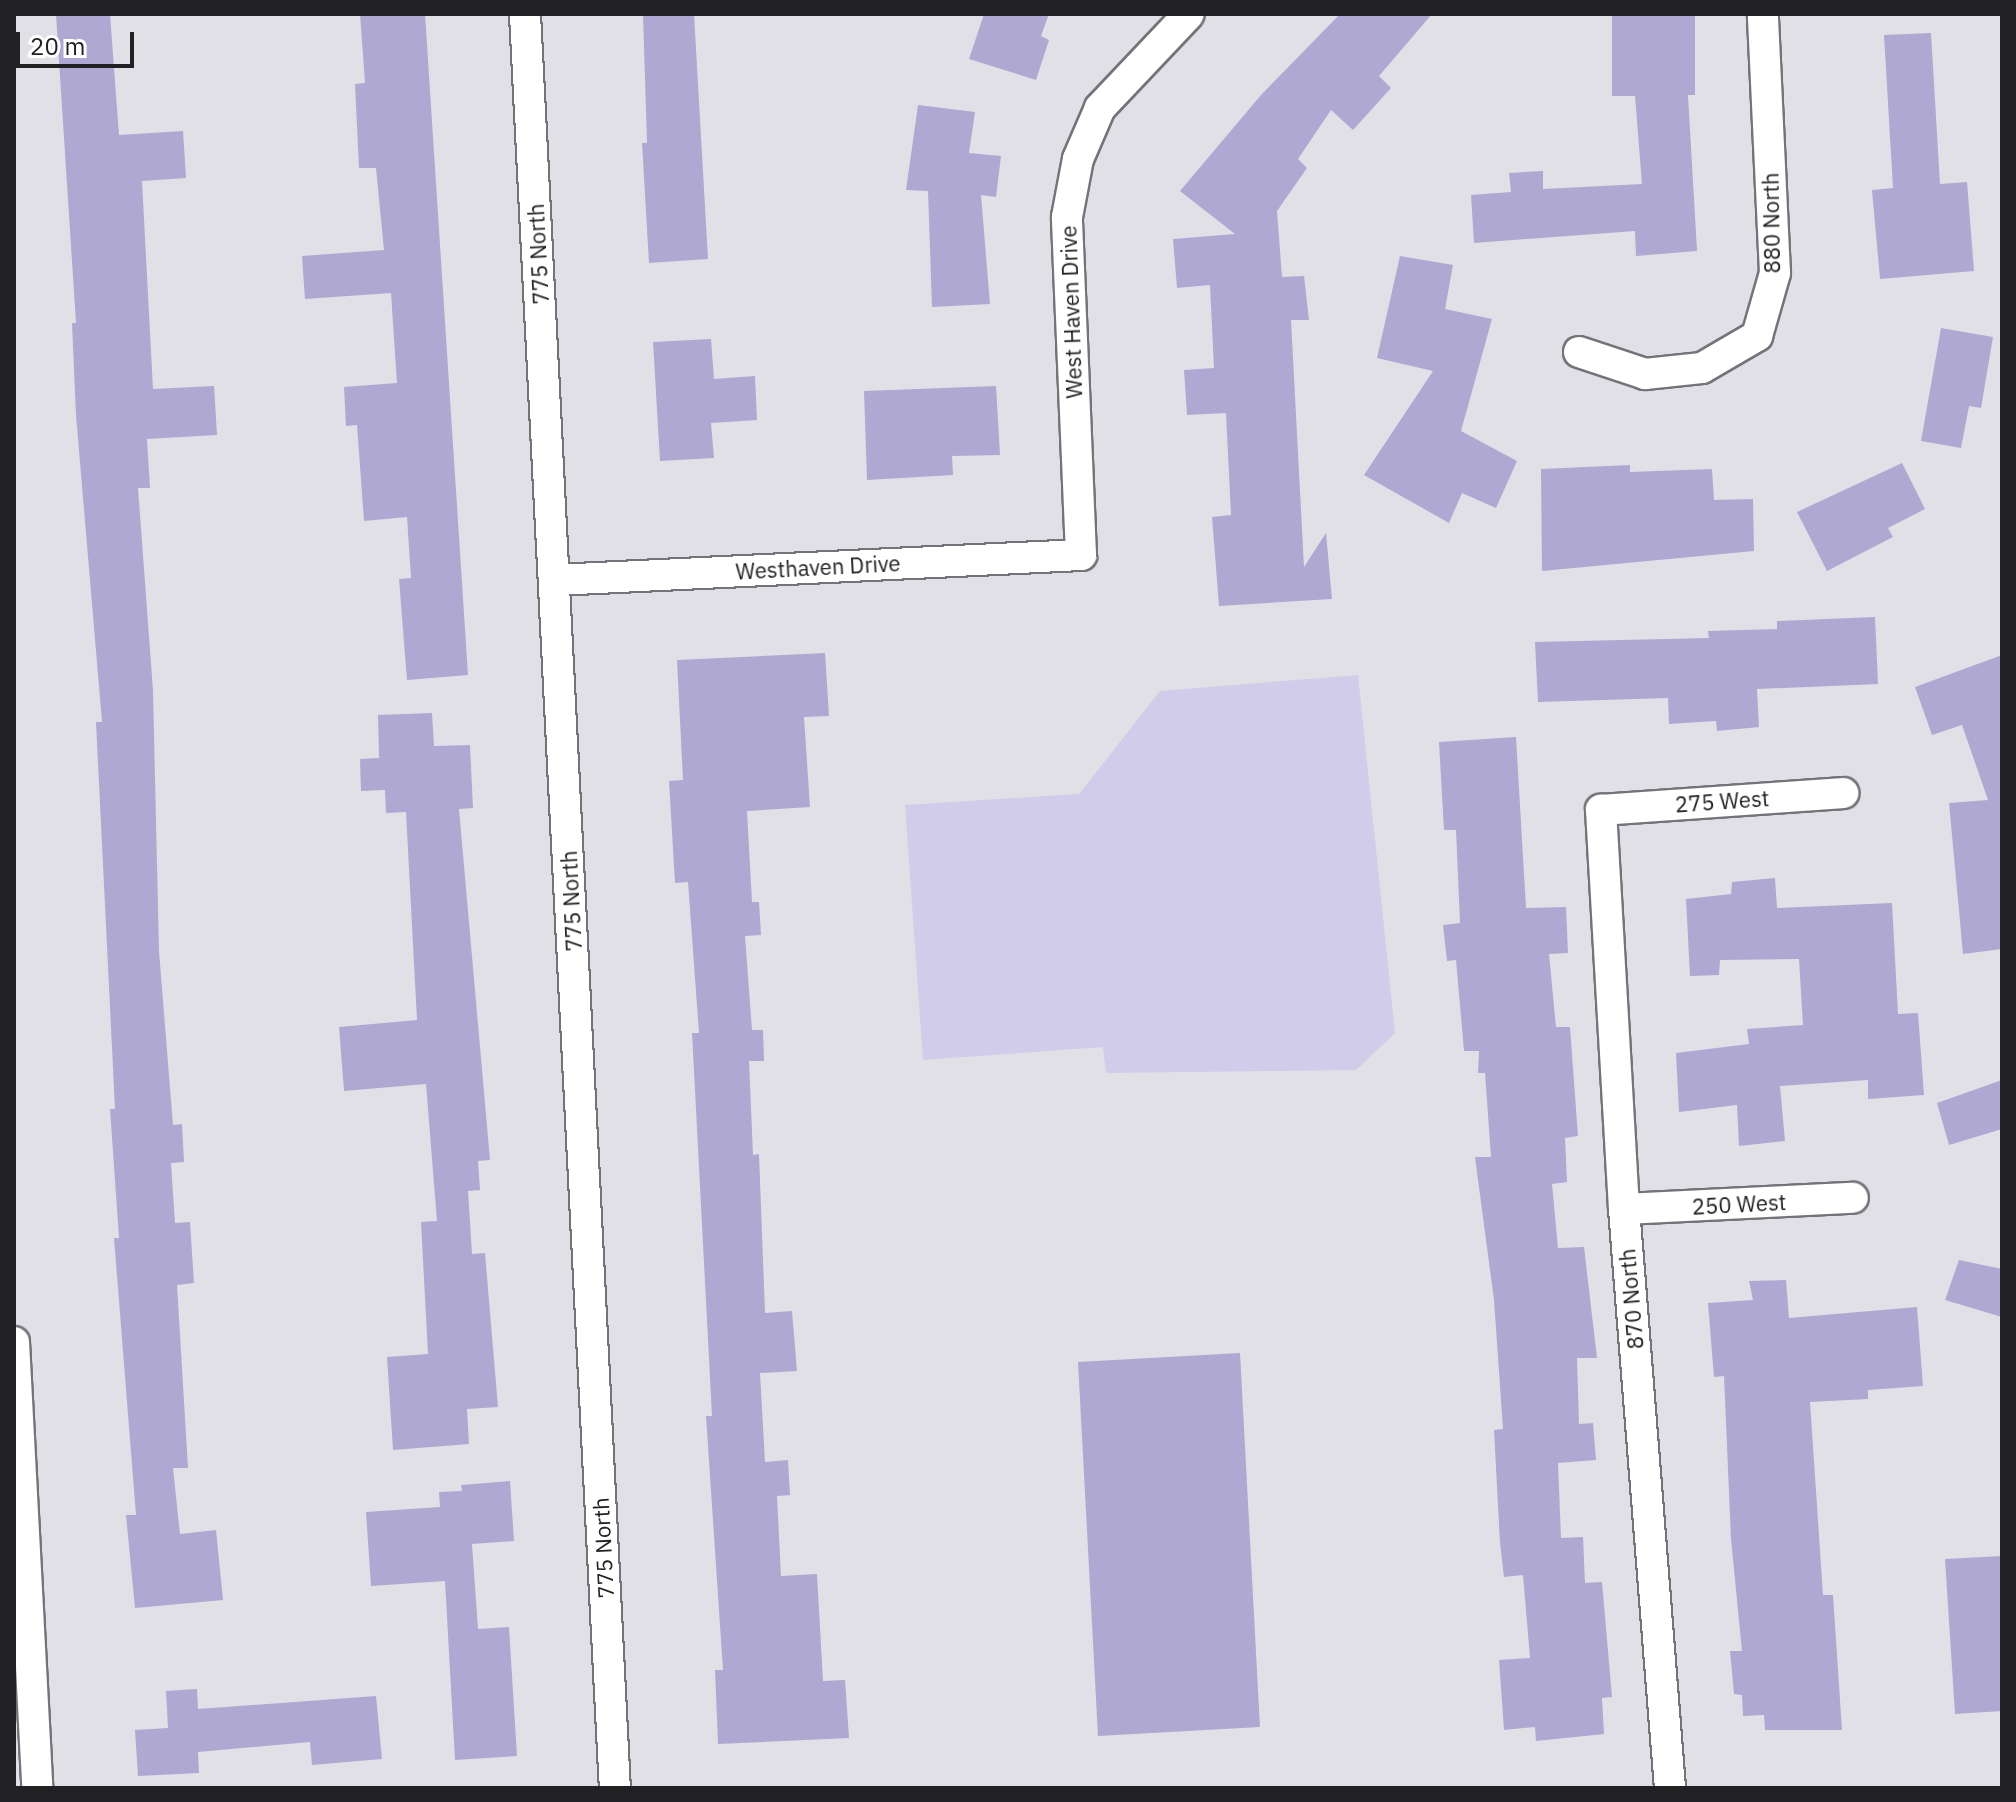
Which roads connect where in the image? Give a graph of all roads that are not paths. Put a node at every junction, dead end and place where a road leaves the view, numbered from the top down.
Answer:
1 (525, 14) edge
2 (1189, 14) edge
3 (1763, 14) edge
4 (1579, 352) dead end
5 (1081, 555) joint
6 (555, 580) junction
7 (1843, 793) dead end
8 (1601, 810) joint
9 (1853, 1198) dead end
10 (1624, 1209) junction
11 (14, 1342) edge
12 (37, 1788) edge
13 (615, 1788) edge
14 (1670, 1788) edge

1 - 6 street, 775 North
2 - 5 street, West Haven Drive
3 - 4 street, 880 North
5 - 6 street, Westhaven Drive
6 - 13 street, 775 North
7 - 8 street, 275 West
8 - 10 street, 870 North
9 - 10 street, 250 West
10 - 14 street, 870 North
11 - 12 street

